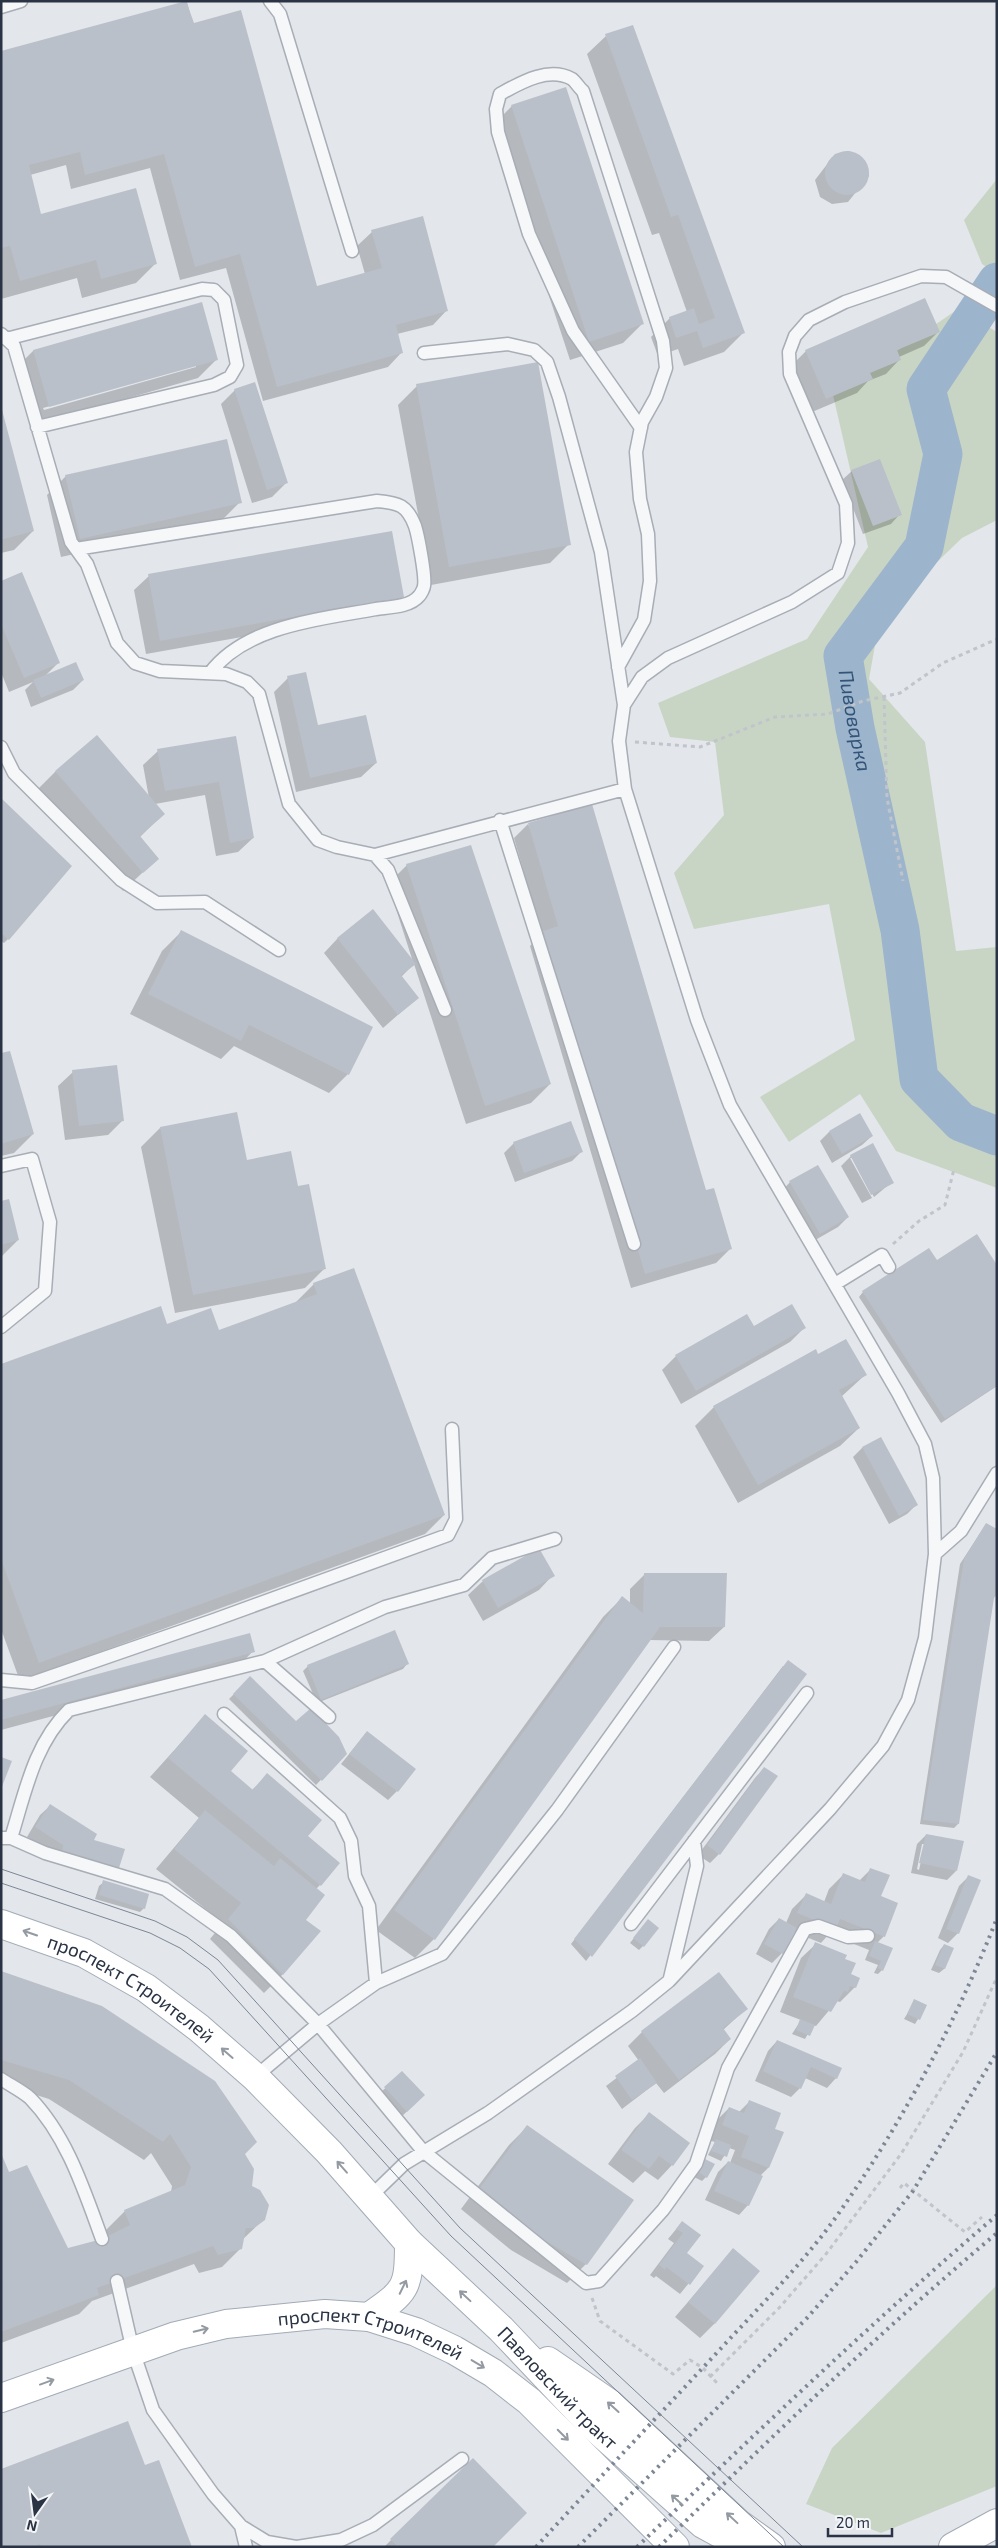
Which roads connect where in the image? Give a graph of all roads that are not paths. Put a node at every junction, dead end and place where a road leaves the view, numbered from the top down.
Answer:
1 (21, 1) edge
2 (270, 1) edge
3 (1, 6) edge
4 (352, 251) dead end
5 (997, 306) edge
6 (4, 336) edge
7 (424, 353) dead end
8 (37, 427) junction
9 (641, 428) junction
10 (76, 549) junction
11 (618, 667) junction
12 (210, 673) junction
13 (624, 705) junction
14 (1, 747) edge
15 (625, 789) junction
16 (500, 820) junction
17 (375, 855) junction
18 (279, 950) dead end
19 (444, 1010) dead end
20 (1, 1166) edge
21 (634, 1244) dead end
22 (889, 1267) dead end
23 (835, 1284) junction
24 (1, 1326) edge
25 (452, 1429) dead end
26 (997, 1473) edge
27 (555, 1539) dead end
28 (935, 1554) junction
29 (674, 1648) dead end
30 (265, 1660) junction
31 (1, 1680) edge
32 (807, 1693) dead end
33 (224, 1714) dead end
34 (329, 1717) dead end
35 (6, 1838) edge
36 (694, 1841) junction
37 (1, 1924) edge
38 (631, 1924) dead end
39 (868, 1936) dead end
40 (670, 1981) junction
41 (376, 1983) junction
42 (318, 2024) junction
43 (255, 2077) junction
44 (1, 2079) edge
45 (423, 2151) junction
46 (369, 2198) junction
47 (102, 2239) dead end
48 (409, 2243) junction
49 (116, 2280) dead end
50 (369, 2317) junction
51 (501, 2329) junction
52 (133, 2351) junction
53 (1, 2398) edge
54 (462, 2458) dead end
55 (997, 2524) edge
56 (240, 2526) junction
57 (246, 2547) edge
58 (297, 2547) edge
59 (675, 2547) edge
60 (746, 2547) edge
61 (771, 2547) edge
62 (953, 2547) edge

1 - 3 lane
2 - 4 lane
5 - 13 lane
6 - 8 lane
6 - 8 lane
7 - 11 lane
8 - 10 lane
9 - 9 lane
9 - 11 lane
10 - 12 lane
10 - 12 lane
11 - 13 lane
12 - 17 lane
13 - 15 lane
14 - 18 lane
15 - 16 lane
15 - 23 lane
16 - 17 lane
16 - 21 lane
17 - 19 lane
20 - 24 lane
22 - 23 lane
23 - 28 lane
25 - 31 lane
26 - 28 lane
27 - 30 lane
28 - 40 lane
29 - 41 lane
30 - 34 lane
30 - 35 lane
32 - 36 lane
33 - 41 lane
35 - 42 lane
36 - 38 lane
36 - 40 lane
43 -> 37 main road, проспект Строителей
39 - 45 lane
40 - 45 lane
41 - 42 lane
42 - 43 lane
42 - 45 lane
46 -> 43 main road, проспект Строителей
44 - 47 lane
45 - 46 lane
46 - 48 main road, проспект Строителей
50 -> 48 main road
51 -> 48 main road, проспект Строителей
49 - 52 lane
52 -> 50 main road, проспект Строителей
50 -> 59 main road, проспект Строителей
60 -> 51 main road, Павловский тракт
61 -> 51 main road, Павловский тракт
53 -> 52 main road, проспект Строителей
52 - 56 lane
54 - 58 lane
55 - 62 main road
56 - 57 lane
56 - 58 lane

